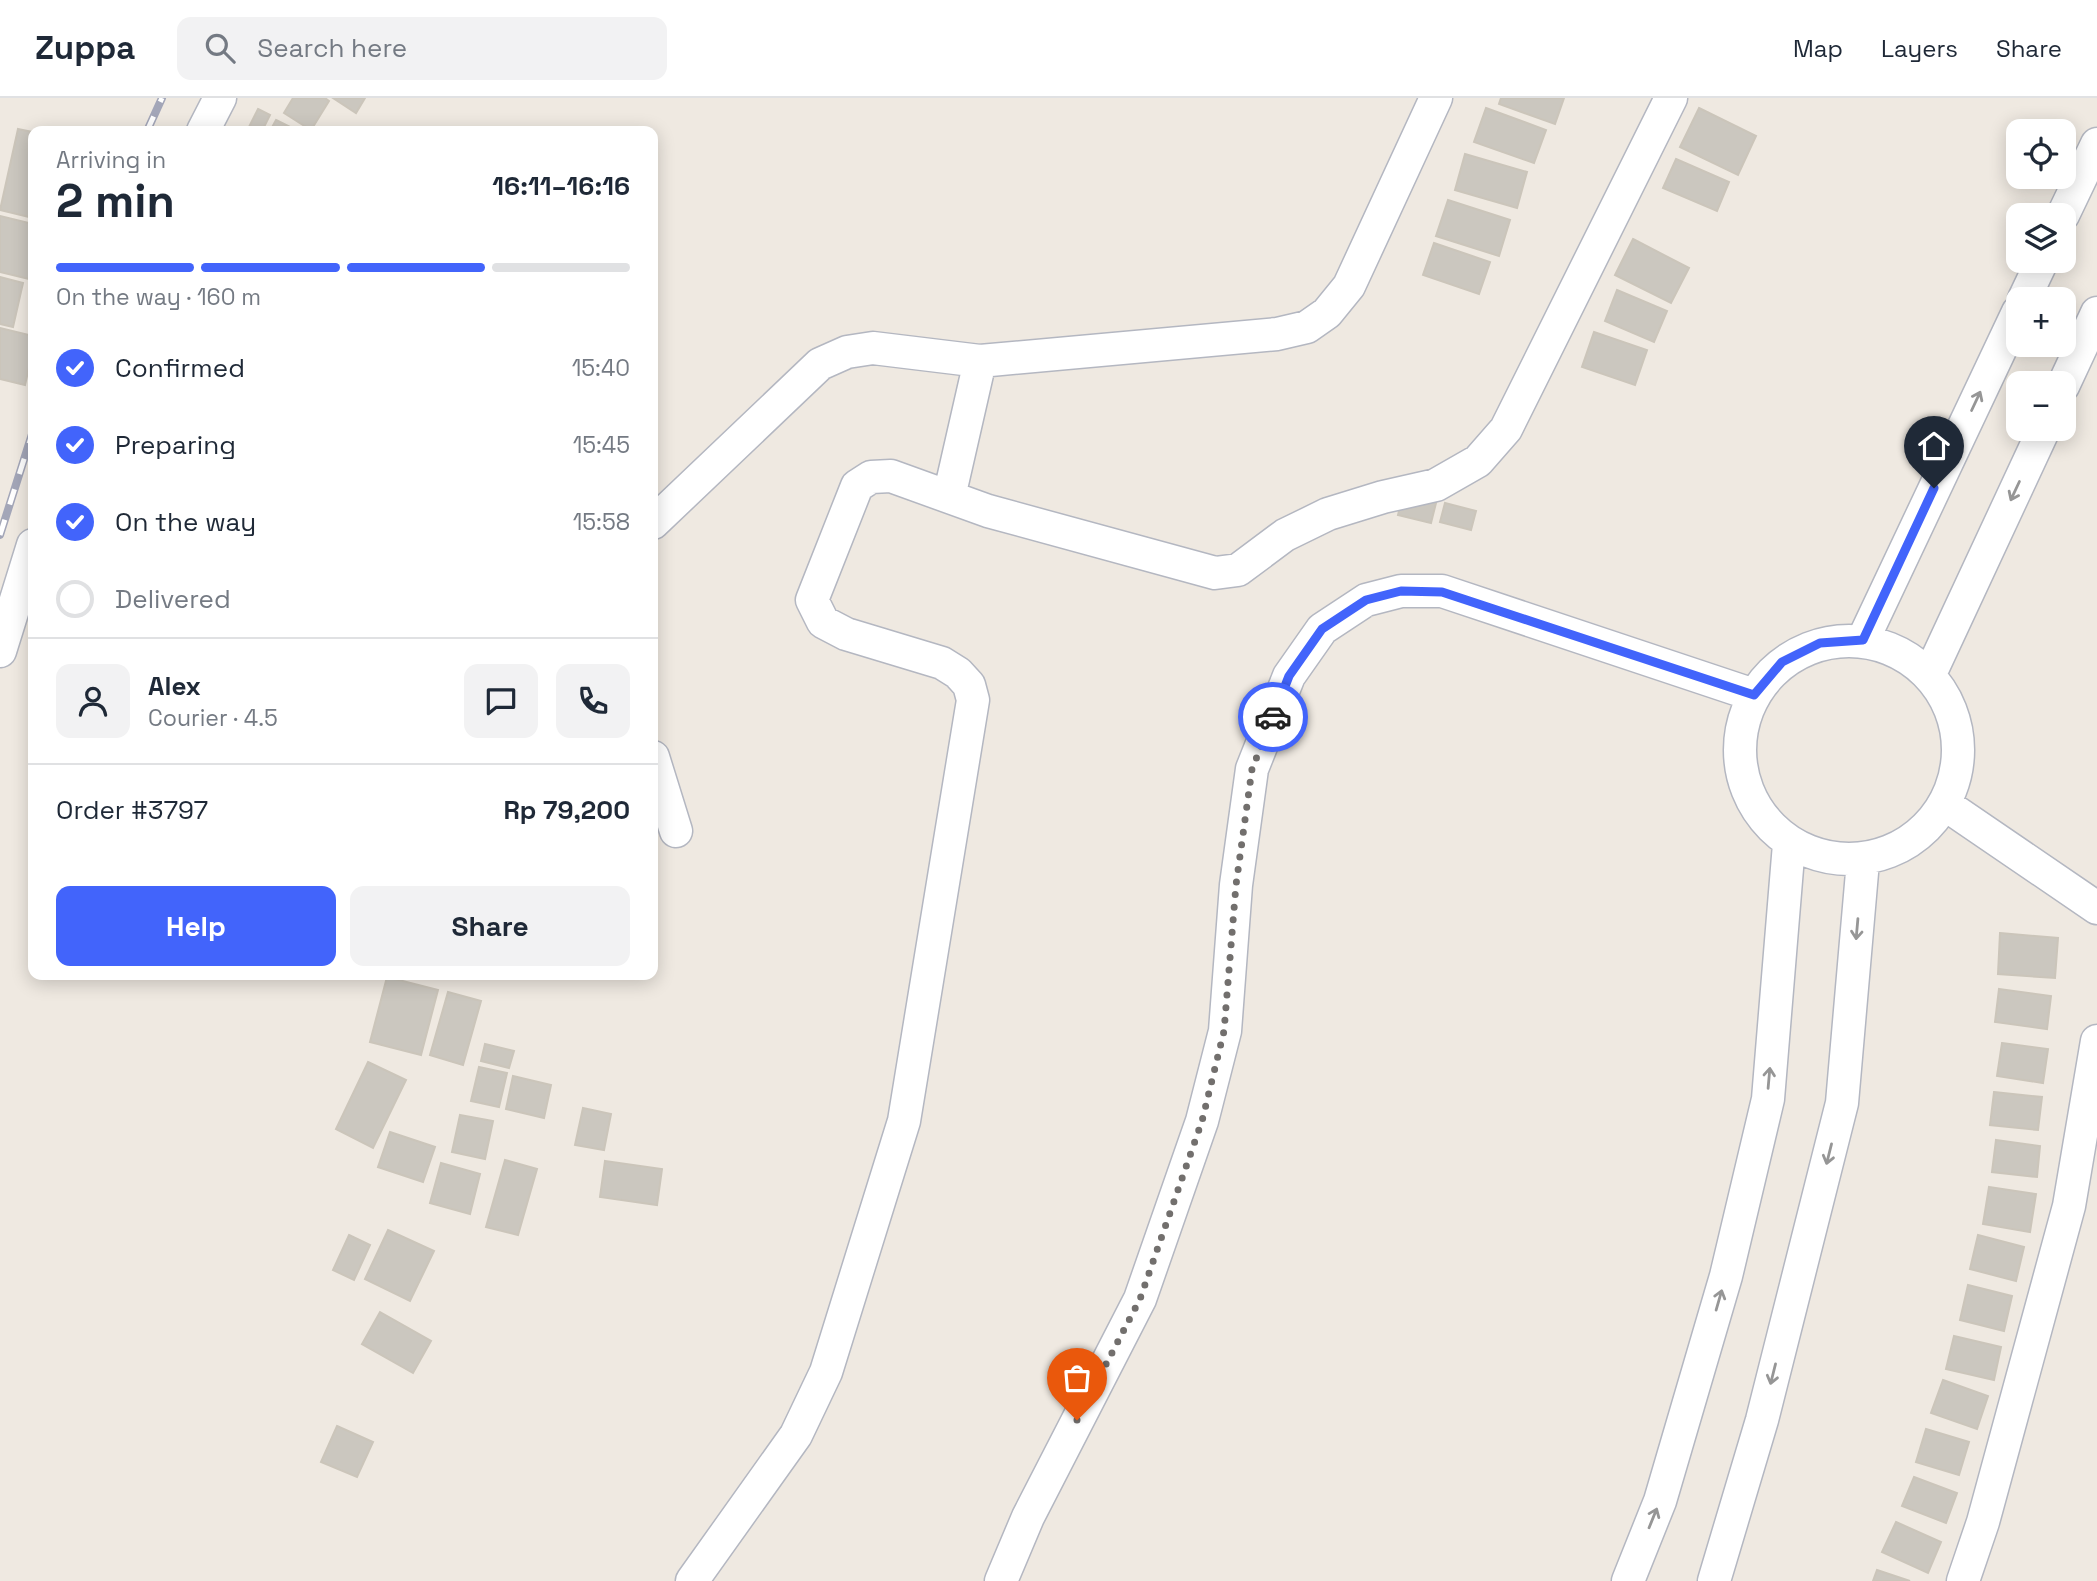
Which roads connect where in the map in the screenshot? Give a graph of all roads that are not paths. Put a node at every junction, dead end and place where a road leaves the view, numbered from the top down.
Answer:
1 (220, 98) edge
2 (1436, 98) edge
3 (1671, 98) edge
4 (206, 126) edge
5 (2097, 144) edge
6 (2069, 203) edge
7 (2097, 313) edge
8 (2006, 337) edge
9 (980, 361) junction
10 (2070, 371) edge
11 (2037, 441) edge
12 (949, 497) junction
13 (658, 518) edge
14 (28, 561) edge
15 (1863, 640) junction
16 (0, 650) edge
17 (1930, 674) junction
18 (1754, 695) junction
19 (658, 773) edge
20 (1946, 805) junction
21 (676, 831) dead end
22 (1789, 844) junction
23 (1863, 860) junction
24 (2097, 908) edge
25 (2097, 1041) edge
26 (692, 1581) edge
27 (1001, 1581) edge
28 (1628, 1581) edge
29 (1714, 1581) edge
30 (1963, 1581) edge

1 - 4 street
2 - 9 street
3 - 12 street
5 - 6 street
7 - 10 street
15 -> 8 street
9 - 12 street
9 - 13 street
11 -> 17 street
12 - 26 street
14 - 16 street
15 - 17 street
15 - 18 street
17 - 20 street
18 - 22 street
18 - 27 street
19 - 21 street
20 - 23 street
20 - 24 street
22 - 23 street
28 -> 22 street
23 -> 29 street
25 - 30 street

